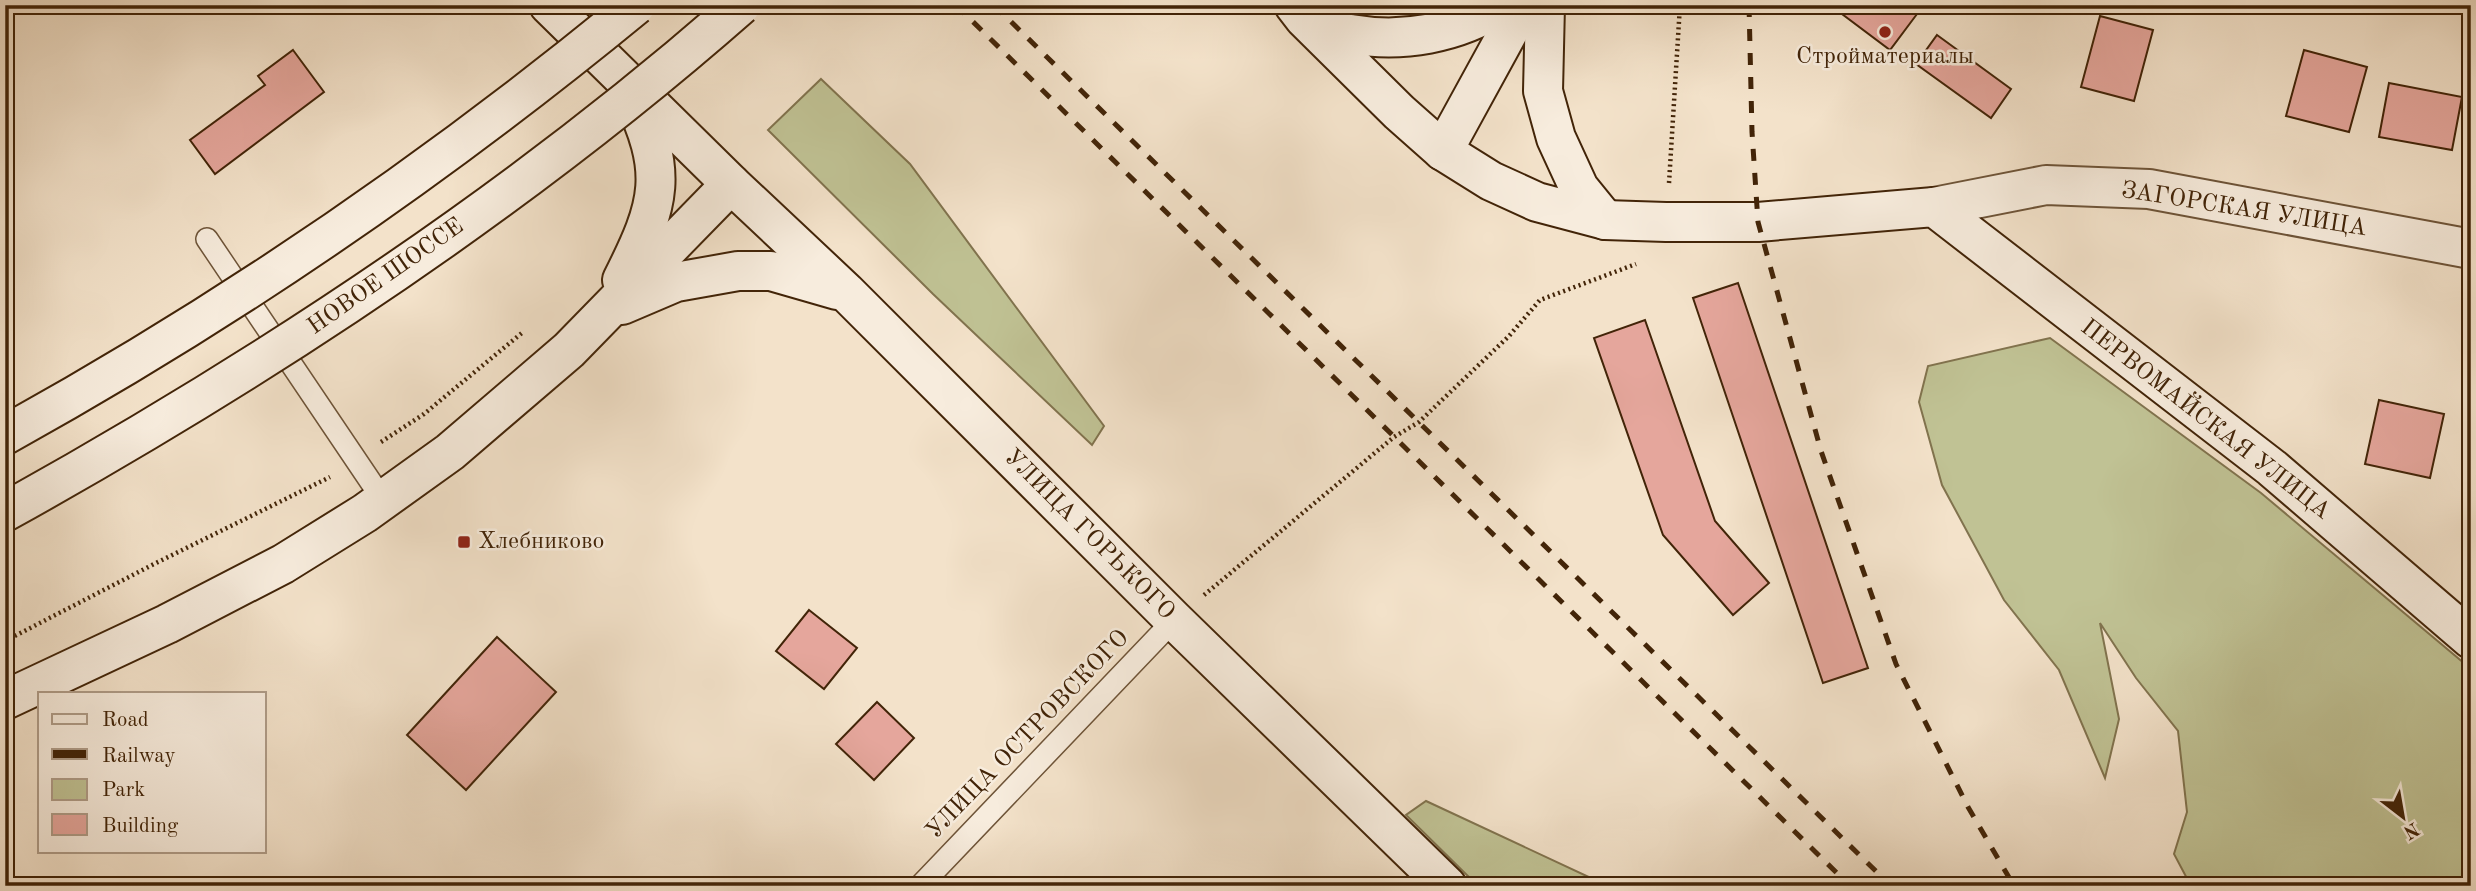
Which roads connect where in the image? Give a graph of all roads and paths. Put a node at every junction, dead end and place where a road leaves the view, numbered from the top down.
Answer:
1 (549, 5) edge
2 (636, 5) edge
3 (741, 5) edge
4 (1501, 5) edge
5 (1523, 5) edge
6 (1545, 5) edge
7 (1680, 5) edge
8 (1299, 12) edge
9 (621, 74) junction
10 (1443, 151) junction
11 (731, 184) junction
12 (1934, 207) junction
13 (1605, 219) junction
14 (1666, 222) junction
15 (207, 239) dead end
16 (2471, 249) edge
17 (1642, 261) dead end
18 (846, 292) junction
19 (605, 313) junction
20 (533, 324) dead end
21 (5, 435) edge
22 (356, 459) junction
23 (383, 500) junction
24 (5, 512) edge
25 (1174, 620) junction
26 (2471, 639) edge
27 (5, 641) edge
28 (5, 700) edge
29 (920, 886) edge
30 (1447, 886) edge

1 - 9 street, УЛИЦА ГОРЬКОГО
2 - 21 street, bridge
3 - 24 street, НОВОЕ ШОССЕ, bridge
4 - 8 street
5 - 10 street
6 - 13 street
7 - 14 path
8 - 10 street, ЗАГОРСКАЯ УЛИЦА
9 - 11 street, УЛИЦА ГОРЬКОГО
9 - 19 street
10 - 13 street, ЗАГОРСКАЯ УЛИЦА
11 - 18 street, УЛИЦА ГОРЬКОГО
11 - 19 street
12 - 14 street, ЗАГОРСКАЯ УЛИЦА
12 - 16 street, ЗАГОРСКАЯ УЛИЦА
12 - 26 street, ПЕРВОМАЙСКАЯ УЛИЦА
13 - 14 street, ЗАГОРСКАЯ УЛИЦА
15 - 22 lane
17 - 25 path
18 - 19 street
18 - 25 street, УЛИЦА ГОРЬКОГО
19 - 23 street
20 - 22 path
22 - 23 lane
22 - 27 path
23 - 28 street
25 - 29 lane, УЛИЦА ОСТРОВСКОГО
25 - 30 street, УЛИЦА ГОРЬКОГО

